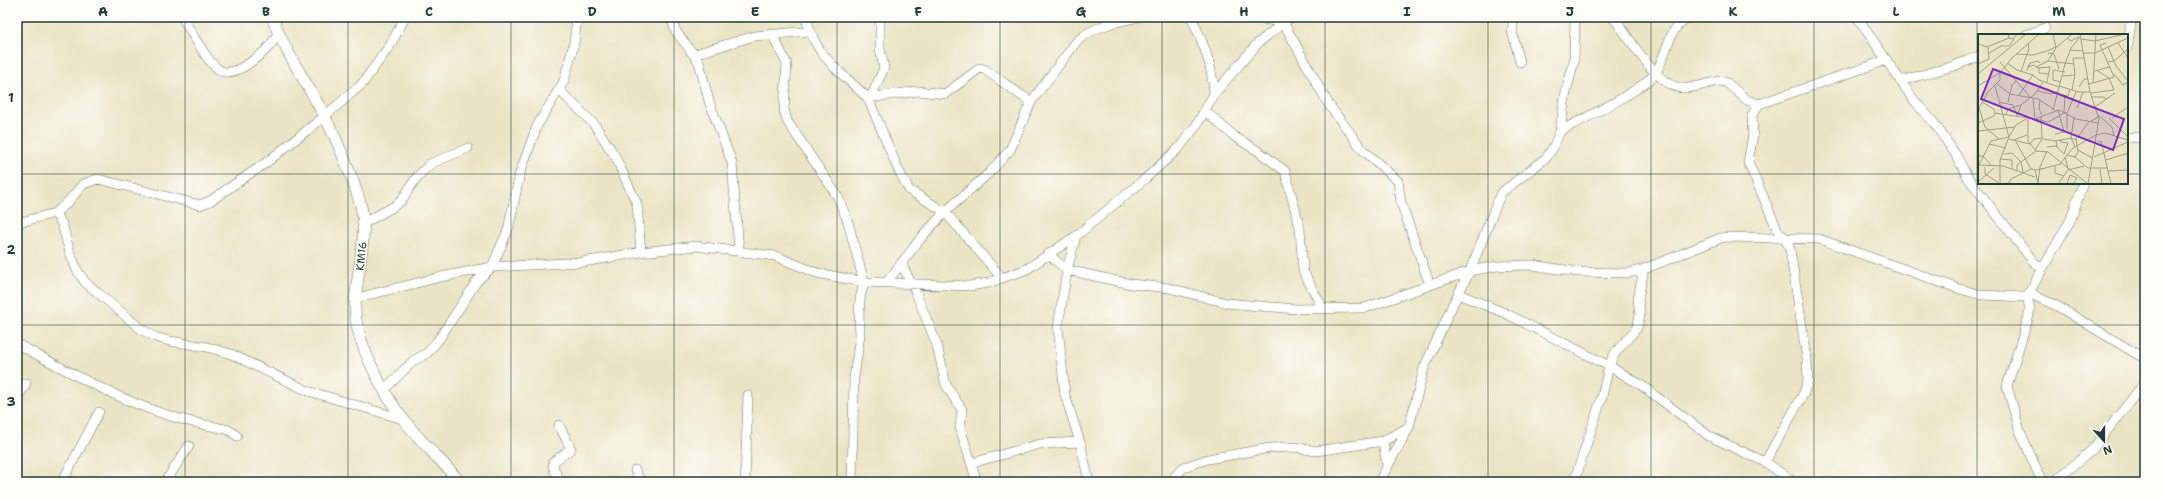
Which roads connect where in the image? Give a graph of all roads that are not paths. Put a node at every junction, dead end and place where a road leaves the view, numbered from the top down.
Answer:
1 (182, 17) edge
2 (272, 17) edge
3 (405, 17) edge
4 (577, 17) edge
5 (671, 17) edge
6 (805, 17) edge
7 (880, 17) edge
8 (1139, 17) edge
9 (1191, 17) edge
10 (1246, 17) edge
11 (1514, 17) edge
12 (1575, 17) edge
13 (1613, 17) edge
14 (1690, 17) edge
15 (1857, 17) edge
16 (2132, 17) edge
17 (1287, 19) edge
18 (2045, 28) dead end
19 (810, 31) junction
20 (278, 33) junction
21 (772, 34) junction
22 (2029, 34) edge
23 (2128, 42) edge
24 (695, 54) junction
25 (1978, 56) edge
26 (1887, 60) junction
27 (1520, 62) dead end
28 (1655, 73) junction
29 (1900, 81) junction
30 (560, 91) junction
31 (1214, 94) junction
32 (869, 97) junction
33 (1031, 102) junction
34 (1759, 104) junction
35 (1205, 111) junction
36 (325, 116) junction
37 (1560, 131) junction
38 (2128, 137) edge
39 (2145, 138) edge
40 (468, 148) dead end
41 (2083, 184) edge
42 (945, 212) junction
43 (55, 213) junction
44 (17, 223) edge
45 (364, 223) junction
46 (1076, 236) junction
47 (1784, 237) junction
48 (739, 251) junction
49 (641, 252) junction
50 (1048, 254) junction
51 (901, 263) junction
52 (492, 267) junction
53 (1644, 269) junction
54 (2042, 269) junction
55 (1067, 270) junction
56 (1470, 271) junction
57 (1002, 278) junction
58 (864, 282) junction
59 (886, 283) junction
60 (910, 283) junction
61 (1430, 285) junction
62 (1458, 294) junction
63 (2029, 294) junction
64 (356, 298) junction
65 (1323, 309) junction
66 (17, 344) edge
67 (2145, 358) edge
68 (1609, 366) junction
69 (2145, 382) edge
70 (26, 383) dead end
71 (385, 389) junction
72 (748, 395) dead end
73 (17, 400) edge
74 (99, 412) dead end
75 (403, 419) junction
76 (559, 424) dead end
77 (1409, 427) junction
78 (237, 436) dead end
79 (1383, 441) junction
80 (1080, 442) junction
81 (189, 446) dead end
82 (1765, 462) junction
83 (972, 463) junction
84 (1387, 465) junction
85 (635, 470) dead end
86 (62, 482) edge
87 (165, 482) edge
88 (460, 482) edge
89 (561, 482) edge
90 (641, 482) edge
91 (745, 482) edge
92 (852, 482) edge
93 (977, 482) edge
94 (1089, 482) edge
95 (1172, 482) edge
96 (1379, 482) edge
97 (1574, 482) edge
98 (1794, 482) edge
99 (2042, 482) edge
100 (2054, 482) edge

1 - 20 street
2 - 20 street, KM16
3 - 36 street
4 - 30 street
5 - 24 street
6 - 19 street
7 - 32 street
8 - 33 street
9 - 31 street
10 - 17 street
11 - 27 street
12 - 37 street
13 - 28 street
14 - 28 street
15 - 26 street
16 - 23 street
17 - 31 street
17 - 61 street
18 - 22 street
19 - 21 street
19 - 32 street
20 - 36 street, KM16
21 - 24 street
21 - 58 street
24 - 48 street
25 - 29 street
26 - 29 street
26 - 34 street
28 - 34 street
28 - 37 street
29 - 54 street
30 - 49 street
30 - 52 street
31 - 35 street
32 - 33 street
32 - 42 street
33 - 42 street
34 - 47 street
35 - 46 street
35 - 65 street
36 - 43 street
36 - 45 street, KM16
37 - 56 street
38 - 39 street
40 - 45 street
41 - 54 street
42 - 51 street
42 - 57 street
43 - 44 street
43 - 75 street
45 - 64 street, KM16
46 - 50 street
46 - 55 street
47 - 53 street
47 - 63 street
47 - 82 street
48 - 49 street
48 - 58 street
49 - 52 street
50 - 55 street
50 - 57 street
51 - 59 street
51 - 60 street
52 - 64 street
52 - 71 street
53 - 56 street
53 - 68 street
54 - 63 street
55 - 65 street
55 - 80 street
56 - 61 street
56 - 62 street
57 - 60 street
58 - 59 street
58 - 92 street
59 - 60 street
60 - 83 street
61 - 65 street
62 - 68 street
62 - 77 street
63 - 67 street
63 - 99 street
64 - 71 street, KM16
66 - 78 street
68 - 82 street
68 - 97 street
69 - 100 street
70 - 73 street
71 - 75 street, KM16
72 - 91 street
74 - 86 street
75 - 88 street, KM16
76 - 89 street
77 - 79 street
77 - 84 street
79 - 84 street
79 - 95 street
80 - 83 street
80 - 94 street
81 - 87 street
82 - 98 street
83 - 93 street
84 - 96 street
85 - 90 street

